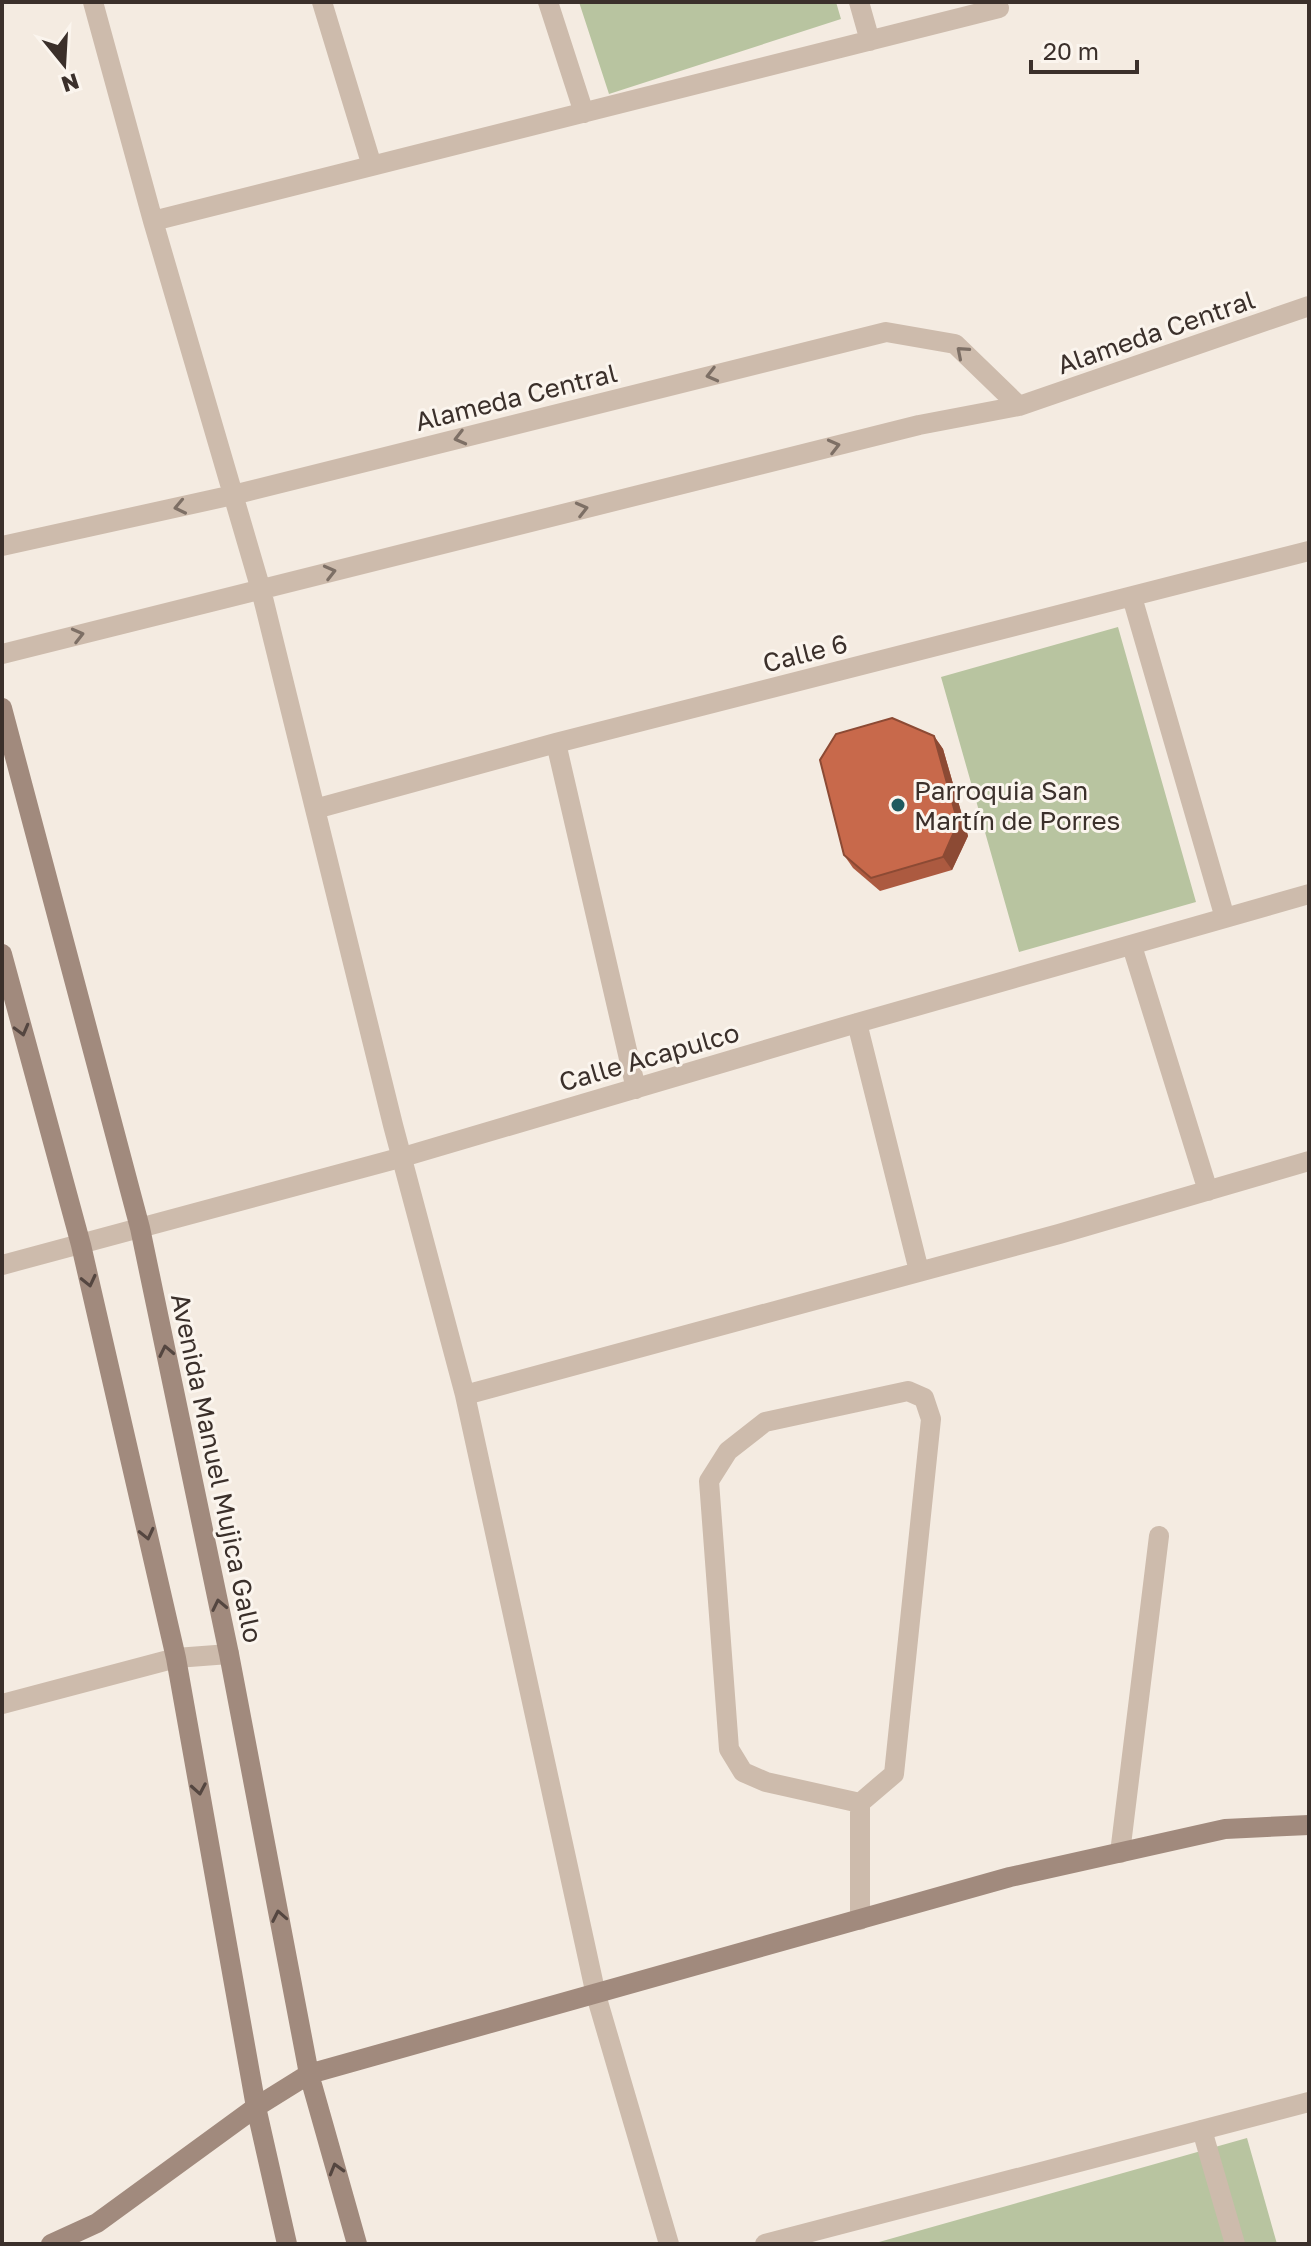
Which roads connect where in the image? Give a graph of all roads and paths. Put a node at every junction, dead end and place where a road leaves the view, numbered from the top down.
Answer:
1 (93, 2) edge
2 (322, 2) edge
3 (548, 2) edge
4 (859, 2) edge
5 (999, 8) dead end
6 (870, 41) junction
7 (584, 113) junction
8 (372, 166) junction
9 (153, 221) junction
10 (1309, 306) edge
11 (1019, 406) junction
12 (233, 495) junction
13 (2, 546) edge
14 (1309, 551) edge
15 (261, 590) junction
16 (1132, 597) junction
17 (2, 654) edge
18 (2, 708) edge
19 (556, 743) junction
20 (315, 809) junction
21 (1309, 894) edge
22 (1225, 918) junction
23 (1132, 946) junction
24 (2, 954) edge
25 (857, 1023) junction
26 (636, 1089) junction
27 (403, 1157) junction
28 (1309, 1161) edge
29 (1208, 1191) junction
30 (140, 1228) junction
31 (81, 1245) junction
32 (2, 1265) edge
33 (919, 1271) junction
34 (465, 1395) junction
35 (1159, 1536) dead end
36 (229, 1654) junction
37 (176, 1658) junction
38 (2, 1704) edge
39 (860, 1803) junction
40 (1309, 1825) edge
41 (1120, 1853) junction
42 (860, 1920) junction
43 (596, 1995) junction
44 (309, 2074) junction
45 (1309, 2102) edge
46 (256, 2107) junction
47 (1202, 2130) junction
48 (51, 2244) edge
49 (287, 2244) edge
50 (357, 2244) edge
51 (669, 2244) edge
52 (765, 2244) edge
53 (1235, 2244) edge

1 - 9 street
2 - 8 street
3 - 7 street
4 - 6 street
5 - 6 street
6 - 7 street
7 - 8 street
8 - 9 street
9 - 12 street
10 - 11 street, Alameda Central
11 -> 12 street, Alameda Central
15 -> 11 street, Alameda Central
12 -> 13 street, Alameda Central
12 - 15 street
14 - 16 street, Calle 6
17 -> 15 street, Alameda Central
15 - 20 street
16 - 19 street, Calle 6
16 - 22 street
18 - 30 street, Avenida Manuel Mujica Gallo
19 - 20 street, Calle 6
19 - 26 street
20 - 27 street
21 - 22 street, Calle Acapulco
22 - 23 street, Calle Acapulco
23 - 25 street, Calle Acapulco
23 - 29 street
24 -> 31 street
25 - 26 street, Calle Acapulco
25 - 33 street
26 - 27 street, Calle Acapulco
27 - 30 street, Calle Acapulco
27 - 34 street
28 - 29 street
29 - 33 street
30 - 31 street, Calle Acapulco
36 -> 30 street, Avenida Manuel Mujica Gallo
31 - 32 street, Calle Acapulco
31 -> 37 street
33 - 34 street
34 - 43 street
35 - 41 street
36 - 37 street
44 -> 36 street, Avenida Manuel Mujica Gallo
37 - 38 street
37 -> 46 street
39 - 39 street
39 - 42 street
40 - 41 street
41 - 42 street
42 - 43 street
43 - 44 street
43 - 51 street
44 - 46 street
50 -> 44 street, Avenida Manuel Mujica Gallo
45 - 47 street
46 - 48 street
46 - 49 street
47 - 52 street
47 - 53 street

